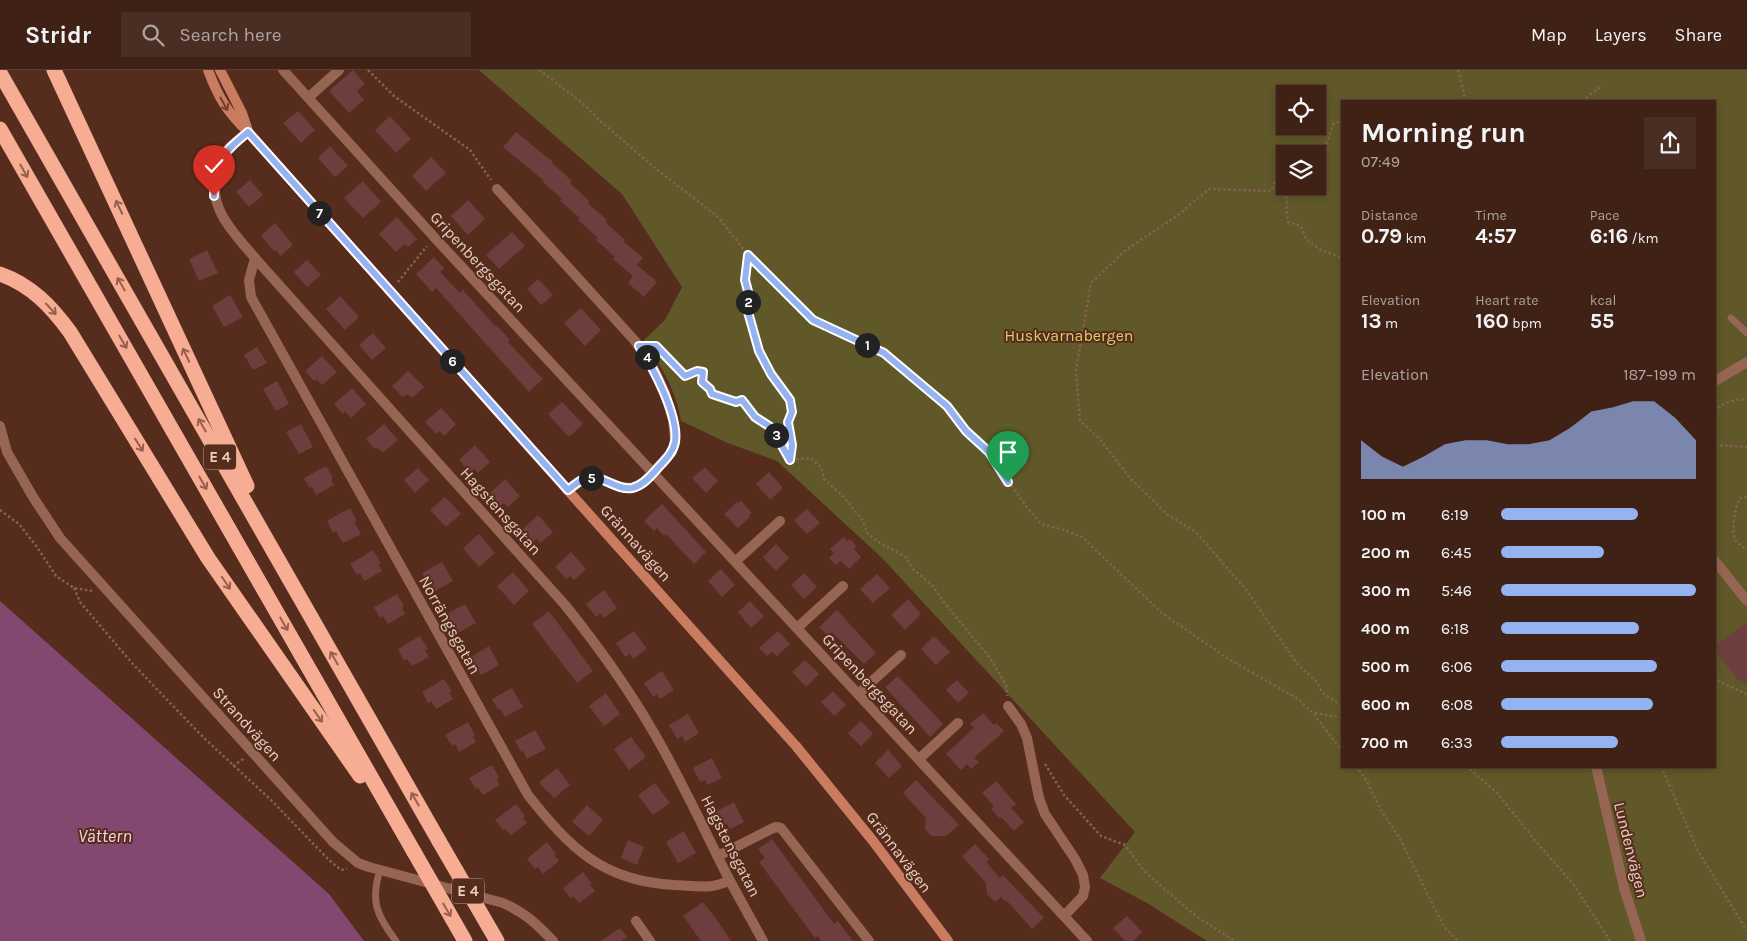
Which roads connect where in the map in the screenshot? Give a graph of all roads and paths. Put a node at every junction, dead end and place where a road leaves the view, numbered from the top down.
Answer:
1 (54, 70) edge
2 (208, 70) edge
3 (220, 70) edge
4 (283, 70) edge
5 (339, 70) edge
6 (368, 70) edge
7 (539, 70) edge
8 (1458, 70) edge
9 (0, 73) edge
10 (1600, 87) dead end
11 (309, 97) junction
12 (1466, 100) edge
13 (1583, 100) edge
14 (1341, 121) edge
15 (0, 129) edge
16 (248, 132) junction
17 (1326, 145) edge
18 (1276, 181) edge
19 (497, 189) joint
20 (1286, 195) edge
21 (434, 237) junction
22 (748, 255) junction
23 (255, 258) junction
24 (1341, 258) edge
25 (4, 279) edge
26 (397, 282) dead end
27 (1731, 318) dead end
28 (1747, 333) edge
29 (639, 346) junction
30 (1747, 362) edge
31 (1716, 380) edge
32 (1747, 399) edge
33 (1716, 411) edge
34 (0, 426) edge
35 (1716, 444) edge
36 (1746, 448) edge
37 (790, 460) junction
38 (654, 472) junction
39 (568, 490) junction
40 (1747, 497) edge
41 (0, 510) edge
42 (780, 521) dead end
43 (1747, 550) edge
44 (736, 562) junction
45 (1716, 562) edge
46 (287, 574) junction
47 (843, 586) dead end
48 (104, 587) junction
49 (74, 588) junction
50 (1747, 601) edge
51 (797, 628) junction
52 (901, 655) dead end
53 (1716, 677) edge
54 (858, 694) junction
55 (1747, 694) edge
56 (1341, 705) edge
57 (1008, 706) joint
58 (1313, 713) junction
59 (1341, 718) edge
60 (958, 723) dead end
61 (1341, 750) edge
62 (245, 758) dead end
63 (919, 759) junction
64 (1044, 762) dead end
65 (233, 766) junction
66 (1358, 768) edge
67 (1468, 768) edge
68 (1596, 768) edge
69 (1662, 768) edge
70 (414, 852) junction
71 (718, 856) junction
72 (352, 868) dead end
73 (380, 870) junction
74 (730, 881) junction
75 (1064, 916) junction
76 (636, 922) dead end
77 (1747, 931) edge
78 (396, 941) edge
79 (465, 941) edge
80 (497, 941) edge
81 (553, 941) edge
82 (650, 941) edge
83 (763, 941) edge
84 (869, 941) edge
85 (948, 941) edge
86 (1087, 941) edge
87 (1235, 941) edge
88 (1458, 941) edge
89 (1610, 941) edge
90 (1641, 941) edge

46 -> 1 highway
2 -> 16 main road, Grännavägen
3 - 16 main road, Grännavägen
4 - 11 street, Gripenbergsgatan
5 - 11 street
6 - 19 path
7 - 22 path
8 - 12 path
46 -> 9 highway, E 4
10 - 13 path
11 - 21 street, Gripenbergsgatan
14 - 17 path
15 -> 70 highway, E 4
16 - 23 street, Hagstensgatan
16 - 39 main road, Grännavägen
18 - 56 path
19 - 29 street
20 - 24 path
21 - 26 path
21 - 38 street, Gripenbergsgatan
22 - 37 path
22 - 58 path
23 - 71 street, Hagstensgatan
23 - 74 street, Norrängsgatan
25 -> 70 highway
27 - 28 lane
29 - 37 path
29 - 38 street
30 - 31 street
32 - 33 path
34 - 48 street, Strandvägen
35 - 36 path
37 - 57 path
38 - 39 street
38 - 44 street, Gripenbergsgatan
39 - 85 main road, Grännavägen
40 - 43 path
41 - 49 path
42 - 44 street
44 - 51 street, Gripenbergsgatan
45 - 50 street
80 -> 46 highway, E 4, bridge
47 - 51 street
48 - 49 path
48 - 73 street, Strandvägen
49 - 65 path
51 - 54 street, Gripenbergsgatan
52 - 54 street
53 - 55 path
54 - 63 street, Gripenbergsgatan
57 - 75 street
58 - 59 path
58 - 61 path
60 - 63 street
62 - 65 path
63 - 75 street, Gripenbergsgatan
64 - 87 path
65 - 72 path
66 - 88 path
67 - 89 path
68 - 90 street, Lundenvägen
69 - 77 path
70 -> 79 highway, E 4, bridge
71 - 74 street, Hagstensgatan
71 - 84 street
73 - 78 lane
73 - 81 street, Strandvägen
74 - 83 street, Hagstensgatan
75 - 86 street, Gripenbergsgatan
76 - 82 street

